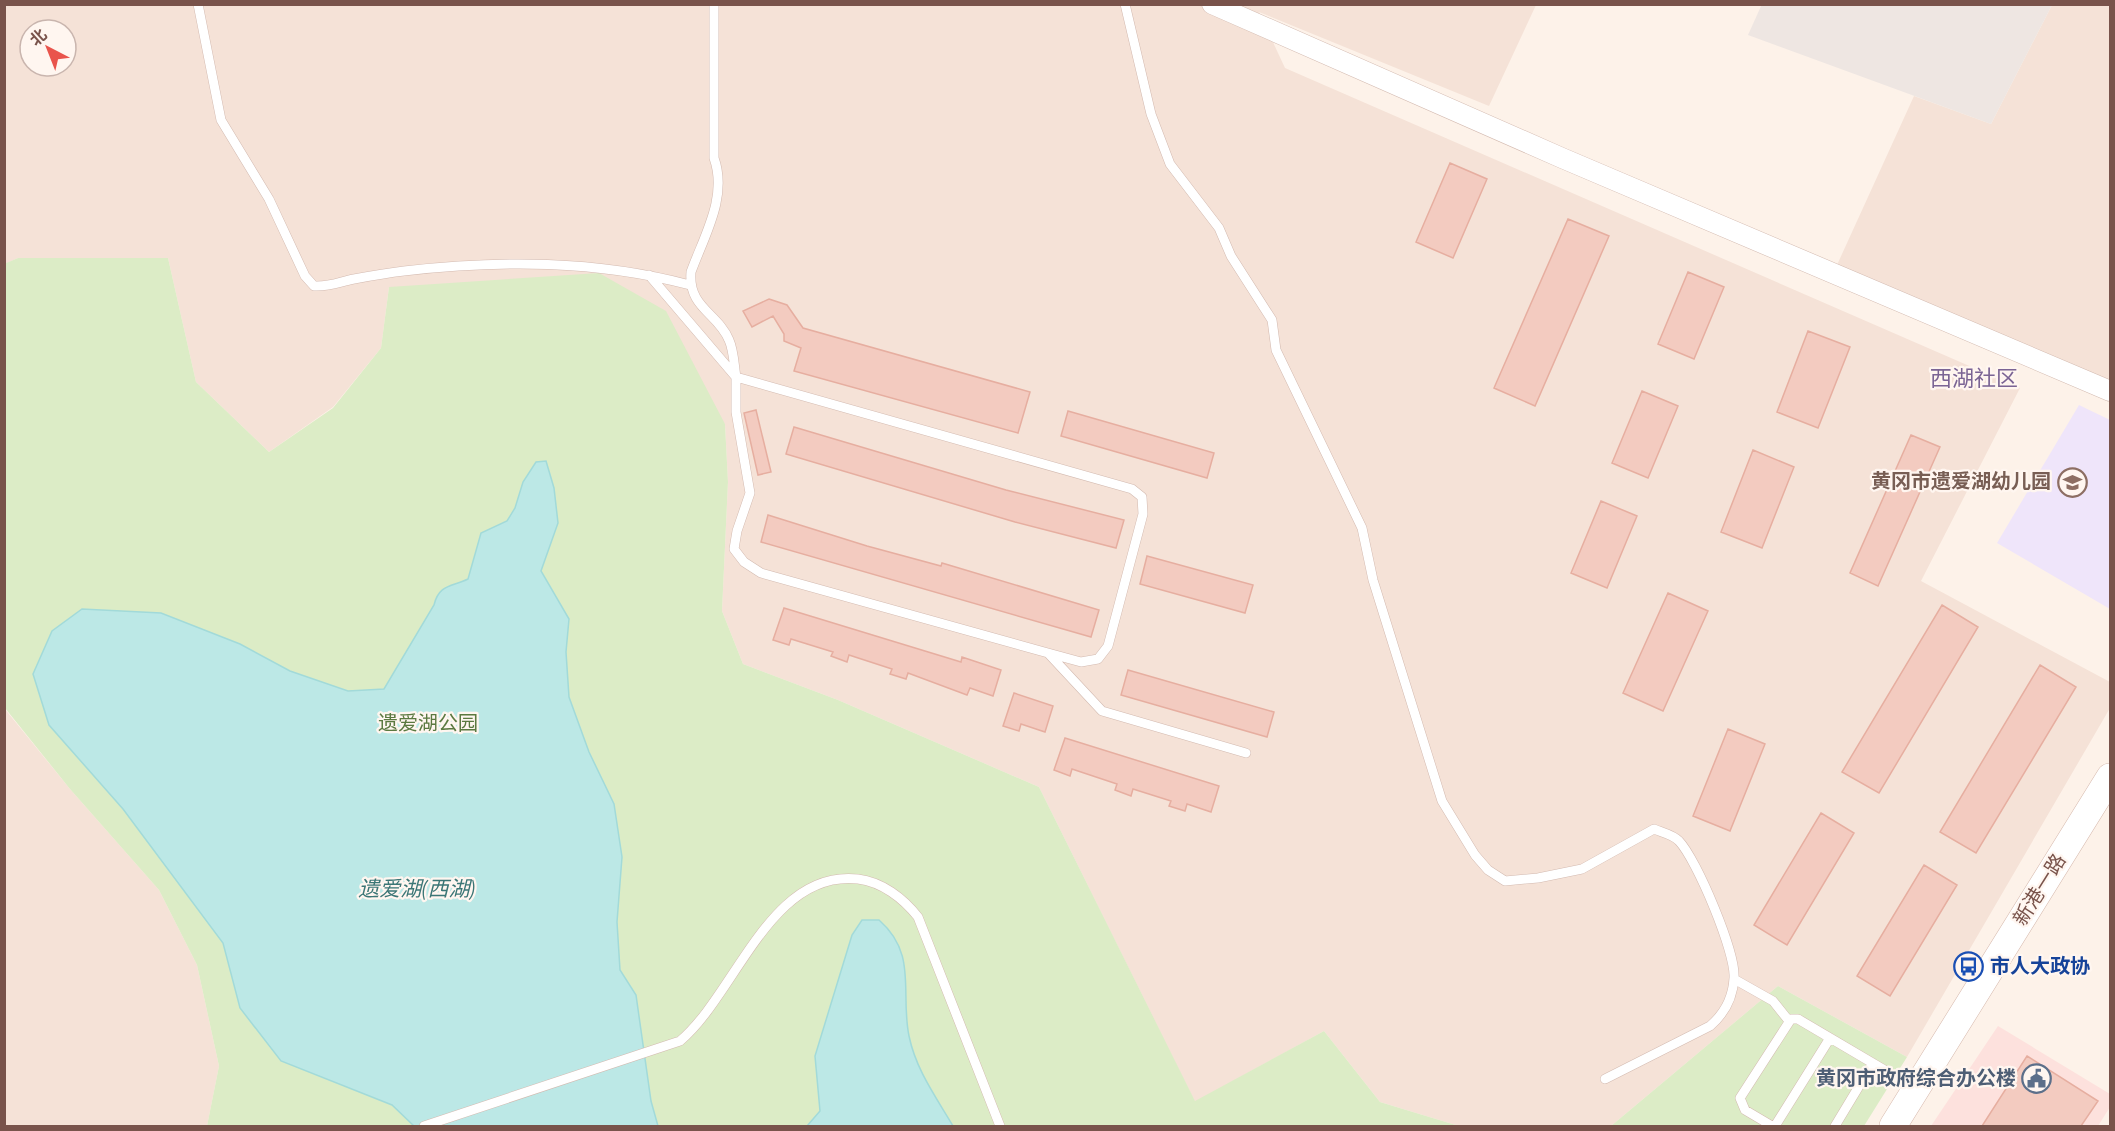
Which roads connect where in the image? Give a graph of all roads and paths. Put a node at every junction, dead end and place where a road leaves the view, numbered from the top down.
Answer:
1 (198, 4) edge
2 (714, 4) edge
3 (1125, 4) edge
4 (1212, 4) edge
5 (649, 275) junction
6 (690, 285) junction
7 (736, 377) junction
8 (2110, 391) edge
9 (1048, 653) junction
10 (1246, 753) dead end
11 (2110, 777) edge
12 (1734, 979) junction
13 (1789, 1021) junction
14 (1830, 1038) junction
15 (1873, 1063) junction
16 (1605, 1079) dead end
17 (1916, 1089) junction
18 (424, 1126) edge
19 (1000, 1126) edge
20 (1773, 1126) edge
21 (1835, 1126) edge
22 (1893, 1126) edge

1 - 5 lane
2 - 6 lane
3 - 12 lane
4 - 8 street
5 - 6 lane
5 - 7 lane
6 - 7 lane
7 - 9 lane
7 - 9 lane
9 - 10 lane
11 - 17 main road, 新港一路
12 - 13 lane
12 - 16 lane
13 - 14 lane
13 - 20 lane
14 - 15 lane
14 - 20 lane
15 - 17 lane
15 - 21 lane
17 - 22 main road, 新港一路
18 - 19 lane

